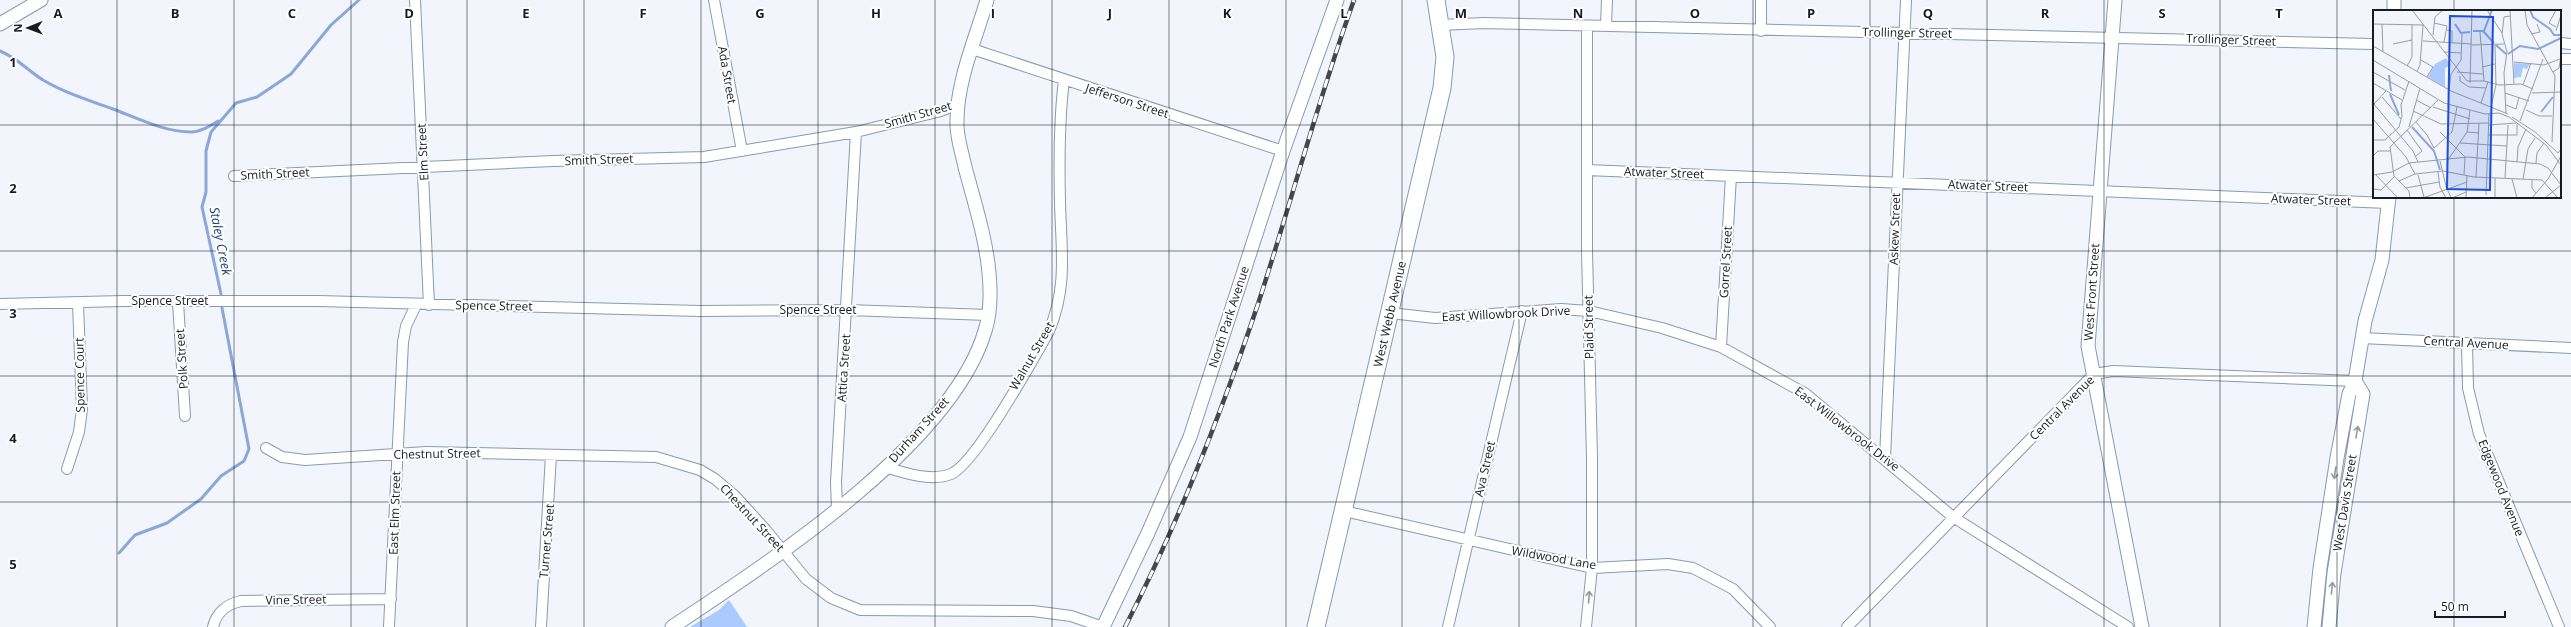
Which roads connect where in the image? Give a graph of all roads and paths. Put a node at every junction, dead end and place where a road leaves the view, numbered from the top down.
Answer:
1 (41, 0) edge
2 (415, 0) edge
3 (714, 0) edge
4 (987, 0) edge
5 (1336, 0) edge
6 (1436, 0) edge
7 (1606, 0) edge
8 (1761, 0) edge
9 (1906, 0) edge
10 (2115, 0) edge
11 (0, 24) edge
12 (1440, 25) junction
13 (1606, 26) junction
14 (1587, 27) junction
15 (1761, 31) junction
16 (1903, 34) junction
17 (2112, 37) junction
18 (2561, 43) edge
19 (2373, 44) edge
20 (2571, 44) edge
21 (972, 49) junction
22 (1064, 80) junction
23 (958, 104) junction
24 (856, 132) junction
25 (742, 151) junction
26 (1283, 151) junction
27 (424, 168) junction
28 (1587, 170) junction
29 (234, 176) dead end
30 (1731, 176) junction
31 (1897, 183) junction
32 (2099, 190) junction
33 (2388, 200) edge
34 (178, 302) junction
35 (78, 303) junction
36 (0, 304) edge
37 (416, 305) junction
38 (429, 305) junction
39 (848, 310) junction
40 (1522, 311) junction
41 (1589, 311) junction
42 (1390, 313) junction
43 (988, 315) junction
44 (2361, 338) junction
45 (2467, 343) junction
46 (1721, 347) junction
47 (2571, 348) edge
48 (2094, 374) junction
49 (2355, 381) junction
50 (185, 416) dead end
51 (266, 448) dead end
52 (397, 453) junction
53 (551, 455) junction
54 (1885, 458) junction
55 (885, 467) junction
56 (67, 469) dead end
57 (837, 509) junction
58 (1344, 511) junction
59 (1953, 517) junction
60 (1468, 540) junction
61 (784, 552) junction
62 (1592, 568) junction
63 (391, 599) junction
64 (213, 627) edge
65 (389, 627) edge
66 (541, 627) edge
67 (672, 627) edge
68 (1103, 627) edge
69 (1316, 627) edge
70 (1448, 627) edge
71 (1586, 627) edge
72 (1770, 627) edge
73 (1847, 627) edge
74 (2128, 627) edge
75 (2142, 627) edge
76 (2314, 627) edge
77 (2329, 627) edge
78 (2559, 627) edge

1 - 11 street
2 - 27 street, Elm Street
3 - 25 street, Ada Street
4 - 21 street, Durham Street
5 - 26 street, North Park Avenue
6 - 12 highway, West Webb Avenue
7 - 13 street
8 - 15 street
9 - 16 street, Askew Street
10 - 17 street, West Front Street
12 - 14 street, Trollinger Street
12 - 42 highway, West Webb Avenue
13 - 14 street, Trollinger Street
13 - 15 street, Trollinger Street
14 - 28 street, Plaid Street
15 - 16 street, Trollinger Street
16 - 17 street, Trollinger Street
16 - 31 street, Askew Street
17 - 19 street, Trollinger Street
17 - 32 street, West Front Street
18 - 20 street
21 - 22 street, Jefferson Street
21 - 23 street, Durham Street
22 - 26 street, Jefferson Street
22 - 55 street, Walnut Street
23 - 24 street, Smith Street
23 - 43 street, Durham Street
24 - 25 street, Smith Street
24 - 39 street, Attica Street
25 - 27 street, Smith Street
26 - 68 street, North Park Avenue
27 - 29 street, Smith Street
27 - 38 street, Elm Street
28 - 30 street, Atwater Street
28 - 41 street, Plaid Street
30 - 31 street, Atwater Street
30 - 46 street, Gorrel Street
31 - 32 street, Atwater Street
31 - 54 street, Askew Street
32 - 33 street, Atwater Street
32 - 48 street, West Front Street
33 - 44 street, West Davis Street
34 - 35 street, Spence Street
34 - 37 street, Spence Street
34 - 50 street, Polk Street
35 - 36 street, Spence Street
35 - 56 street, Spence Court
37 - 38 street, Spence Street
37 - 52 street, East Elm Street
38 - 39 street, Spence Street
39 - 43 street, Spence Street
39 - 57 street, Attica Street
40 - 41 street, East Willowbrook Drive
40 - 42 street, East Willowbrook Drive
40 - 60 street, Ava Street
41 - 46 street, East Willowbrook Drive
41 - 62 street, Plaid Street
42 - 58 highway, West Webb Avenue
43 - 55 street, Durham Street
44 - 45 street, Central Avenue
44 - 49 street, West Davis Street
45 - 47 street, Central Avenue
45 - 78 street, Edgewood Avenue
46 - 54 street, East Willowbrook Drive
48 - 49 street, Central Avenue
48 - 59 street, Central Avenue
48 - 75 street, West Front Street
49 -> 76 street, West Davis Street
77 -> 49 street, West Davis Street
51 - 52 street, Chestnut Street
52 - 53 street, Chestnut Street
52 - 63 street, East Elm Street
53 - 61 street, Chestnut Street
53 - 66 street, Turner Street
54 - 59 street, East Willowbrook Drive
55 - 57 street, Durham Street
57 - 61 street, Durham Street
58 - 60 street, Wildwood Lane
58 - 69 highway, West Webb Avenue
59 - 73 street, Central Avenue
59 - 74 street, East Willowbrook Drive
60 - 62 street, Wildwood Lane
60 - 70 street, Ava Street
61 - 67 street, Durham Street
61 - 68 street, Chestnut Street
71 -> 62 street, Plaid Street
62 - 72 street, Wildwood Lane
63 - 64 street, Vine Street
63 - 65 street, East Elm Street

